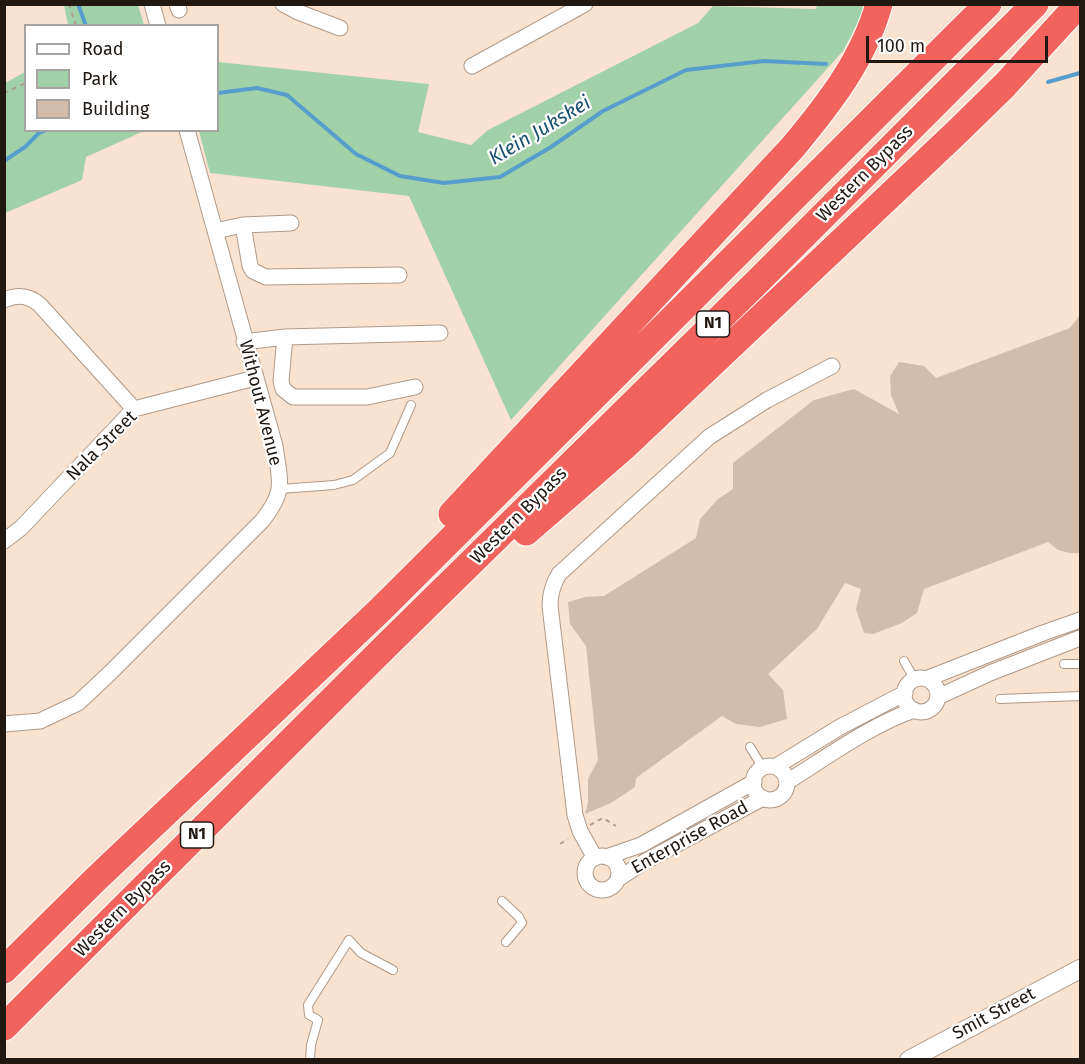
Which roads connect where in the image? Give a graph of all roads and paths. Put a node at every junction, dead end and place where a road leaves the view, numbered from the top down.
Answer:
1 (69, 4) edge
2 (152, 4) edge
3 (283, 4) edge
4 (585, 4) edge
5 (889, 4) edge
6 (988, 4) edge
7 (1035, 4) edge
8 (1079, 4) edge
9 (876, 16) edge
10 (75, 24) edge
11 (157, 24) edge
12 (340, 27) dead end
13 (472, 66) dead end
14 (24, 84) edge
15 (4, 93) edge
16 (188, 132) edge
17 (291, 222) dead end
18 (243, 225) junction
19 (215, 231) junction
20 (399, 274) dead end
21 (4, 300) edge
22 (440, 333) dead end
23 (285, 337) junction
24 (244, 342) junction
25 (832, 366) dead end
26 (255, 378) junction
27 (415, 387) dead end
28 (411, 405) dead end
29 (134, 409) junction
30 (280, 489) junction
31 (4, 541) edge
32 (379, 611) junction
33 (1080, 620) edge
34 (1080, 638) edge
35 (390, 642) junction
36 (904, 661) dead end
37 (1064, 664) dead end
38 (1080, 664) edge
39 (921, 679) junction
40 (905, 693) junction
41 (1080, 696) edge
42 (938, 697) junction
43 (1000, 699) dead end
44 (914, 710) junction
45 (4, 724) edge
46 (750, 747) dead end
47 (769, 767) junction
48 (753, 782) junction
49 (787, 782) junction
50 (763, 798) junction
51 (601, 858) junction
52 (618, 879) junction
53 (502, 901) dead end
54 (506, 942) dead end
55 (1080, 969) edge
56 (4, 970) edge
57 (393, 970) dead end
58 (4, 1028) edge
59 (310, 1059) edge
60 (909, 1059) edge

1 - 10 path
2 - 11 street
3 - 12 street
4 - 13 street
5 - 9 lane
6 - 32 highway, Western Bypass / N1
7 - 35 highway, Western Bypass / N1
8 - 35 highway
9 - 32 highway
14 - 15 path
16 - 19 street, Without Avenue
17 - 18 street
18 - 19 street
18 - 20 street
19 - 24 street, Without Avenue
21 - 29 street
22 - 23 street
23 - 24 street
23 - 27 street
24 - 26 street, Without Avenue
25 - 51 street
26 - 29 street, Nala Street
26 - 30 street, Without Avenue
28 - 30 lane
29 - 31 street, Nala Street
30 - 45 street, Without Avenue
32 - 56 highway, Western Bypass / N1
33 - 39 street
34 - 42 street
35 - 58 highway, Western Bypass / N1
36 - 39 lane
37 - 38 lane
39 - 40 street
39 - 42 street
40 - 44 street
40 - 47 street
41 - 43 lane
42 - 44 street
44 - 49 street
46 - 47 lane
47 - 48 street
47 - 49 street
48 - 50 street
48 - 51 street, Enterprise Road
49 - 50 street
50 - 52 street, Enterprise Road
51 - 52 street
51 - 52 street
53 - 54 lane
55 - 60 street, Smit Street
57 - 59 lane

